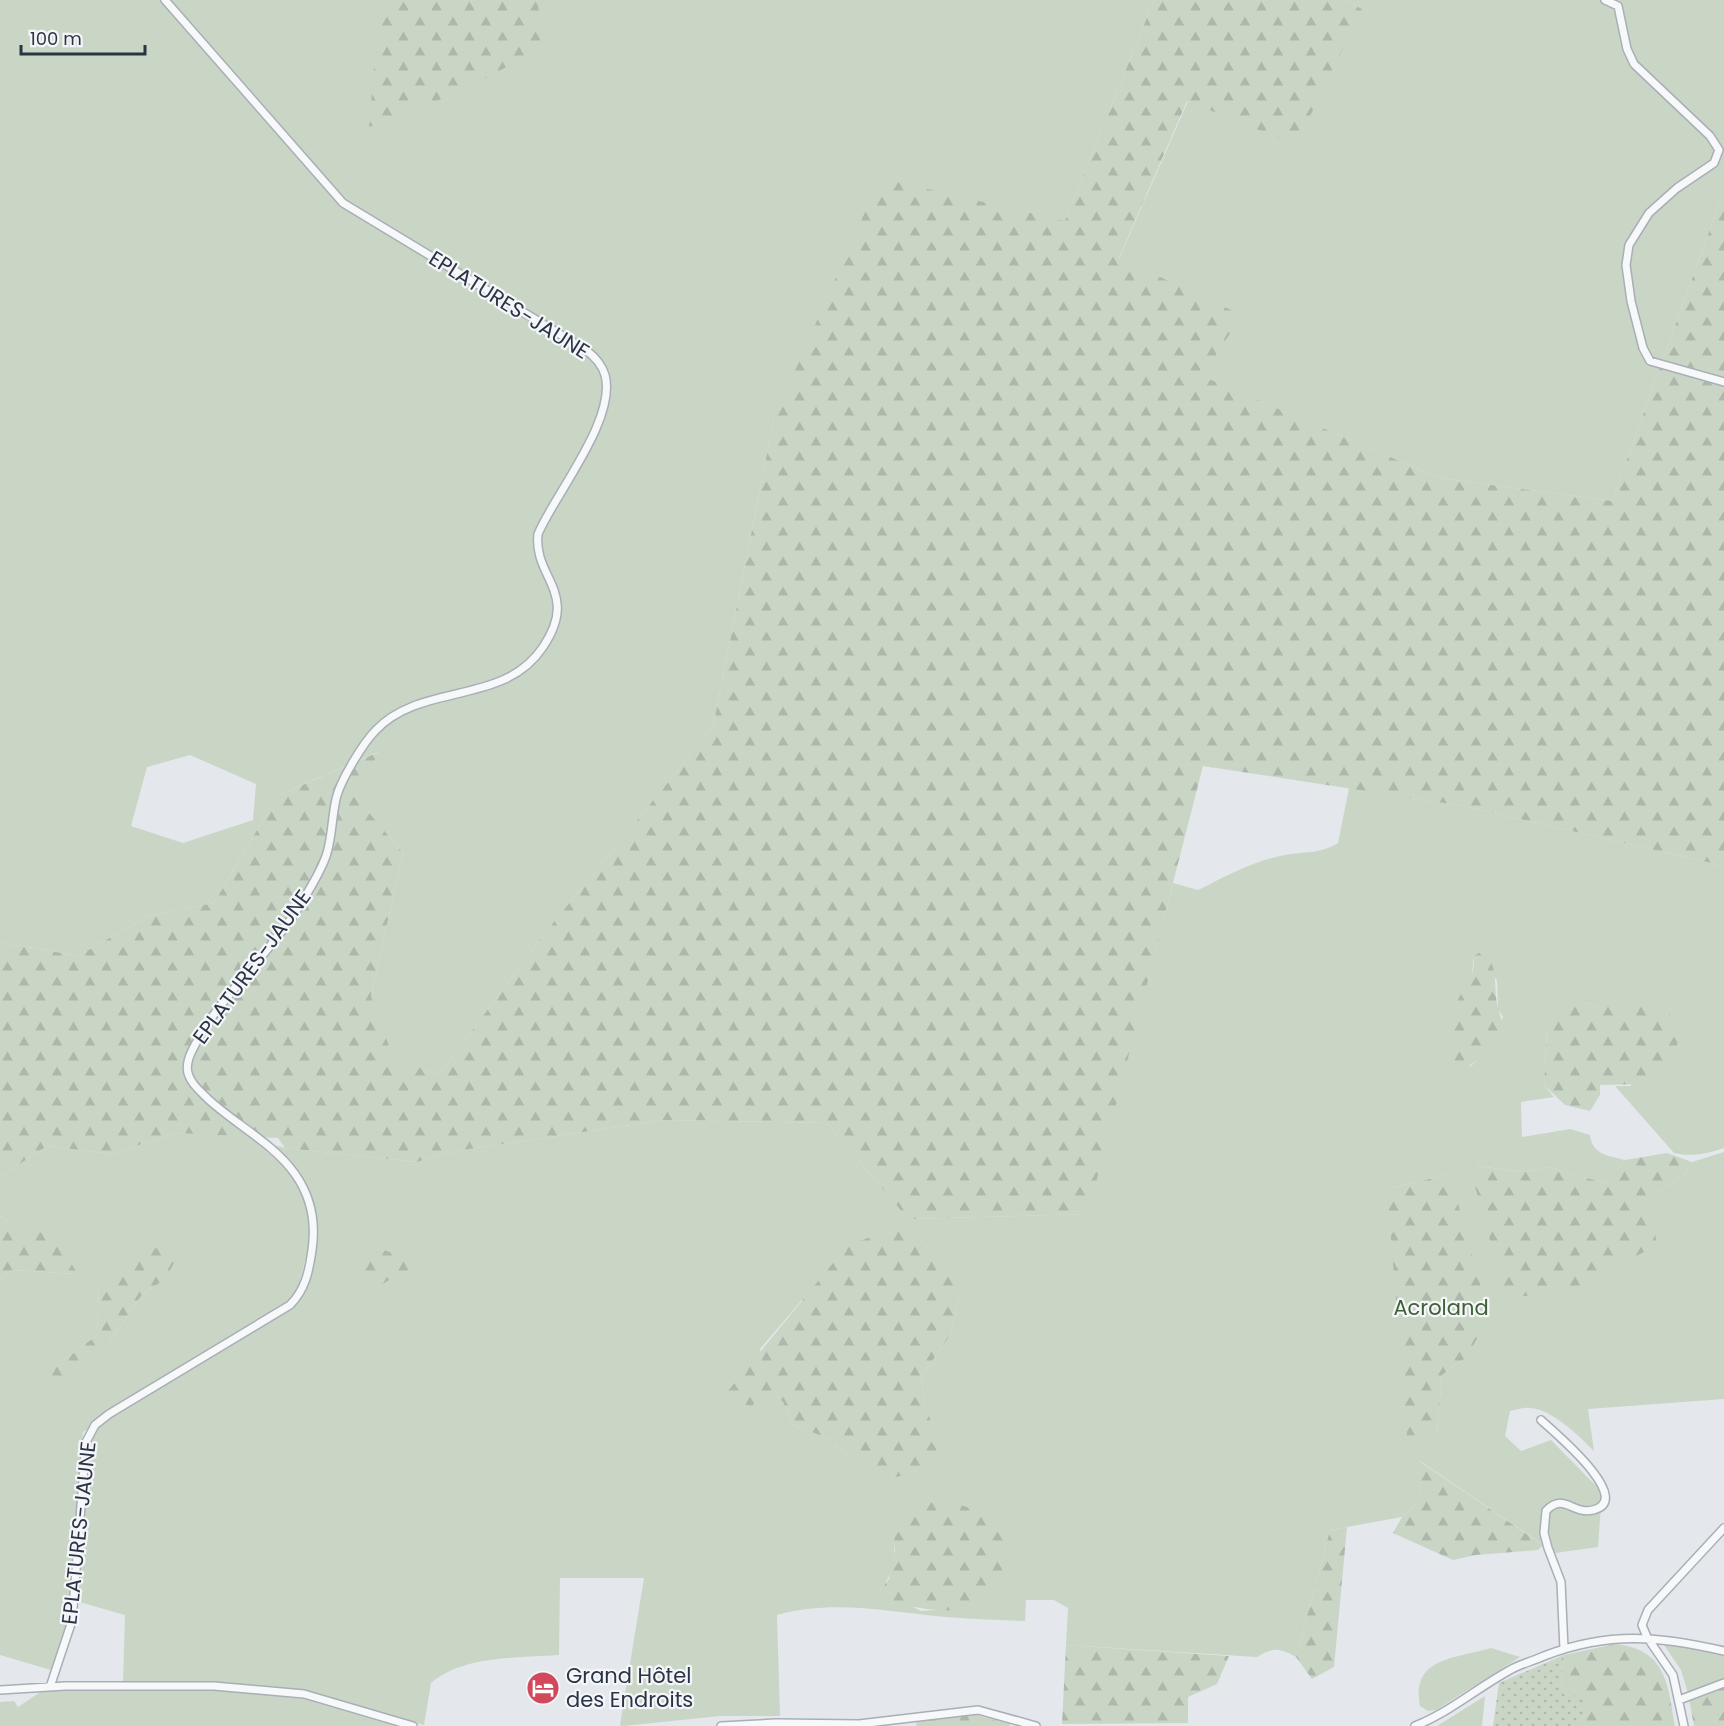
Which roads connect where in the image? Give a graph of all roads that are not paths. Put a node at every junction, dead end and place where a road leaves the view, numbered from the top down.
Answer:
1 (165, 0) edge
2 (1605, 0) edge
3 (1724, 382) edge
4 (1541, 1420) dead end
5 (1724, 1528) edge
6 (1647, 1637) junction
7 (1564, 1649) junction
8 (1724, 1651) edge
9 (1724, 1683) edge
10 (50, 1687) junction
11 (0, 1690) edge
12 (1679, 1700) junction
13 (413, 1726) edge
14 (721, 1726) edge
15 (1036, 1726) edge
16 (1415, 1726) edge
17 (1684, 1726) edge

1 - 10 street, EPLATURES-JAUNE
2 - 3 street
4 - 7 street
5 - 6 street
6 - 7 street
6 - 8 street
6 - 12 street
7 - 16 street
9 - 12 street
10 - 11 street
10 - 13 street
12 - 17 street
14 - 15 street

